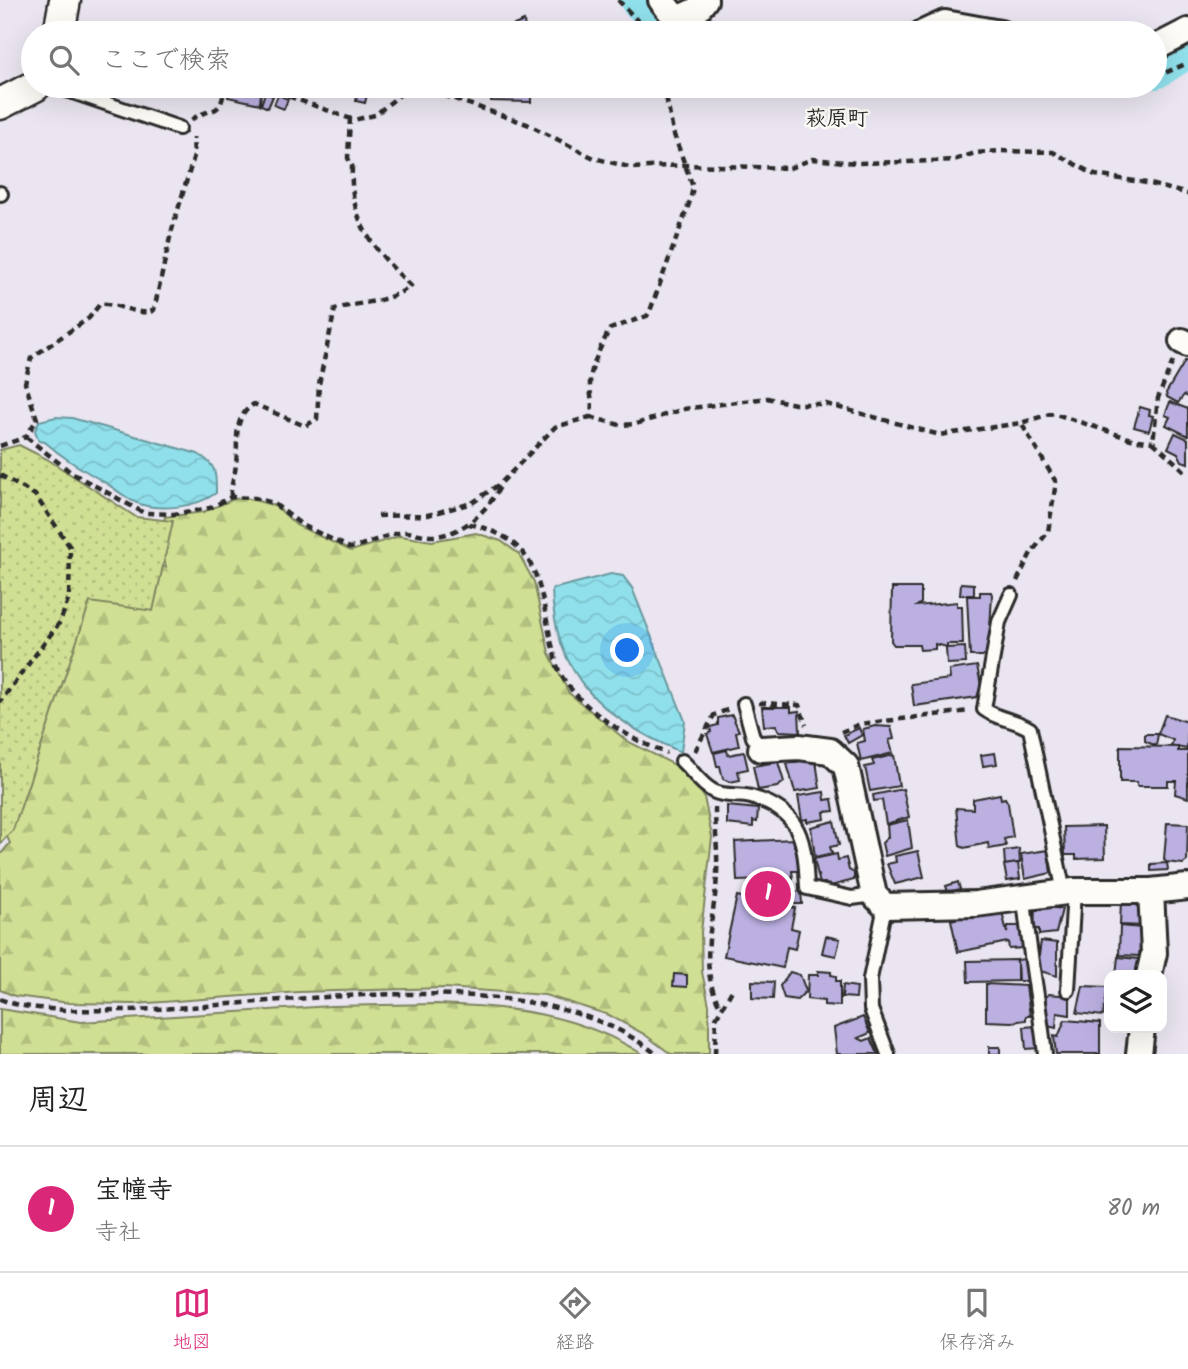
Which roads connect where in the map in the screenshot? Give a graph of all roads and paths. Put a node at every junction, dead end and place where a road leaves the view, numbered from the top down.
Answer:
1 (65, 0) edge
2 (618, 0) edge
3 (705, 0) edge
4 (668, 16) edge
5 (61, 21) edge
6 (638, 21) edge
7 (1188, 31) edge
8 (1167, 42) edge
9 (1188, 63) edge
10 (1167, 71) edge
11 (90, 98) edge
12 (223, 98) edge
13 (294, 98) edge
14 (396, 98) edge
15 (451, 98) edge
16 (666, 98) edge
17 (350, 118) junction
18 (179, 128) dead end
19 (684, 165) junction
20 (1188, 194) edge
21 (1185, 343) edge
22 (590, 417) junction
23 (1021, 423) junction
24 (26, 437) junction
25 (1153, 442) junction
26 (0, 446) edge
27 (1188, 474) edge
28 (0, 475) edge
29 (501, 483) junction
30 (231, 497) junction
31 (378, 516) dead end
32 (468, 524) junction
33 (1011, 595) joint
34 (0, 702) edge
35 (744, 704) junction
36 (984, 709) junction
37 (807, 730) dead end
38 (838, 733) dead end
39 (761, 749) joint
40 (686, 765) junction
41 (716, 793) junction
42 (1188, 887) edge
43 (1151, 891) junction
44 (1069, 892) junction
45 (1024, 899) junction
46 (880, 900) junction
47 (1150, 970) edge
48 (734, 987) dead end
49 (1068, 990) dead end
50 (0, 999) edge
51 (721, 1008) junction
52 (1141, 1033) edge
53 (656, 1054) edge
54 (715, 1054) edge
55 (888, 1054) edge
56 (1045, 1054) edge
57 (1139, 1054) edge

1 - 5 street
2 - 6 path
3 - 4 street
7 - 8 street
9 - 10 path
11 - 18 lane
12 - 24 path
13 - 17 path
14 - 17 path
15 - 19 path
16 - 19 path
17 - 30 path
19 - 20 path
19 - 22 path
21 - 25 path
22 - 23 path
22 - 29 path
23 - 25 path
23 - 33 path
24 - 26 path
24 - 30 path
25 - 27 path
28 - 34 path
29 - 31 path
29 - 32 path
30 - 32 path
32 - 40 path
33 - 36 lane
35 - 37 path
35 - 39 lane
35 - 40 path
36 - 38 path
36 - 44 lane
39 - 46 street
40 - 41 lane
41 - 46 lane
41 - 51 path
42 - 43 street
43 - 44 street
43 - 47 street
44 - 45 street
44 - 49 lane
45 - 46 street
45 - 56 lane
46 - 55 lane
48 - 51 path
50 - 53 path
51 - 54 path
52 - 57 street

